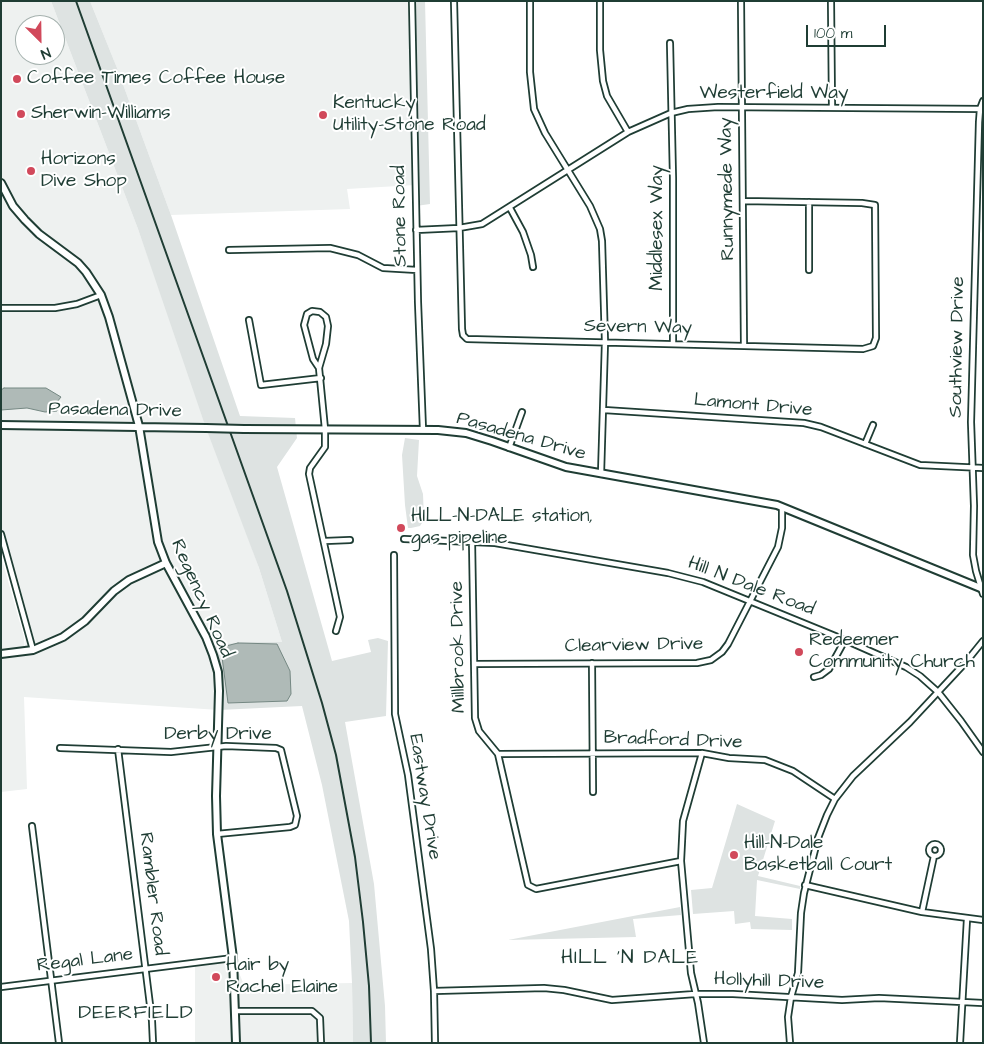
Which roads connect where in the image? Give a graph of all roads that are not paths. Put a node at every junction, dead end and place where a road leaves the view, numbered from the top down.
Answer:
1 (412, 1) edge
2 (454, 1) edge
3 (530, 1) edge
4 (600, 1) edge
5 (741, 1) edge
6 (831, 1) edge
7 (670, 43) dead end
8 (983, 100) edge
9 (742, 107) junction
10 (832, 108) junction
11 (981, 109) edge
12 (671, 113) junction
13 (628, 132) junction
14 (568, 170) junction
15 (1, 183) edge
16 (743, 201) junction
17 (809, 202) junction
18 (510, 208) junction
19 (459, 228) junction
20 (416, 230) junction
21 (229, 250) dead end
22 (533, 267) dead end
23 (417, 270) junction
24 (809, 270) dead end
25 (101, 295) junction
26 (1, 308) edge
27 (249, 320) dead end
28 (605, 342) junction
29 (673, 344) junction
30 (744, 346) junction
31 (320, 368) junction
32 (321, 378) junction
33 (604, 410) junction
34 (522, 412) dead end
35 (1, 425) edge
36 (873, 425) dead end
37 (139, 426) junction
38 (326, 429) junction
39 (423, 430) junction
40 (865, 444) junction
41 (510, 448) junction
42 (972, 468) junction
43 (983, 468) edge
44 (601, 474) junction
45 (782, 506) junction
46 (1, 534) edge
47 (404, 539) dead end
48 (350, 540) dead end
49 (325, 541) junction
50 (472, 541) junction
51 (394, 555) dead end
52 (166, 562) junction
53 (982, 590) edge
54 (750, 600) junction
55 (336, 631) dead end
56 (845, 640) junction
57 (983, 641) edge
58 (33, 650) junction
59 (1, 654) edge
60 (592, 663) junction
61 (474, 664) junction
62 (814, 677) dead end
63 (938, 692) junction
64 (983, 742) edge
65 (978, 745) junction
66 (218, 746) junction
67 (60, 748) dead end
68 (118, 749) junction
69 (983, 752) edge
70 (702, 753) junction
71 (498, 754) junction
72 (593, 754) junction
73 (593, 792) dead end
74 (835, 799) junction
75 (32, 826) dead end
76 (217, 834) junction
77 (934, 856) dead end
78 (681, 861) junction
79 (805, 885) junction
80 (922, 912) junction
81 (967, 918) junction
82 (983, 920) edge
83 (233, 958) junction
84 (146, 968) junction
85 (52, 980) junction
86 (1, 987) edge
87 (434, 991) junction
88 (695, 994) junction
89 (791, 997) junction
90 (963, 1002) junction
91 (983, 1003) edge
92 (235, 1011) junction
93 (59, 1043) edge
94 (154, 1043) edge
95 (236, 1043) edge
96 (321, 1043) edge
97 (435, 1043) edge
98 (704, 1043) edge
99 (790, 1043) edge
100 (960, 1043) edge

1 - 20 street, Stone Road
2 - 19 street, Severn Way
3 - 14 street
4 - 13 street
5 - 9 street, Runnymede Way
6 - 10 street
7 - 12 street, Middlesex Way
8 - 11 street, Southview Drive
9 - 10 street, Westerfield Way
9 - 12 street, Westerfield Way
9 - 16 street, Runnymede Way
10 - 11 street, Westerfield Way
11 - 42 street, Southview Drive
12 - 13 street, Westerfield Way
12 - 29 street, Middlesex Way
13 - 14 street, Westerfield Way
14 - 18 street, Westerfield Way
14 - 28 street
15 - 25 street, Regency Road
16 - 17 street, Severn Way
16 - 30 street, Runnymede Way
17 - 24 street
17 - 30 street, Severn Way
18 - 19 street, Westerfield Way
18 - 22 street
19 - 20 street, Westerfield Way
19 - 28 street, Severn Way
20 - 23 street, Stone Road
21 - 23 street
23 - 39 street, Stone Road
25 - 26 street
25 - 37 street, Regency Road
27 - 32 street
28 - 29 street, Severn Way
28 - 33 street
29 - 30 street, Severn Way
31 - 31 street
31 - 32 street
32 - 38 street
33 - 40 street, Lamont Drive
33 - 44 street
34 - 41 street
35 - 37 street, Pasadena Drive
36 - 40 street
37 - 38 street, Pasadena Drive, bridge
37 - 52 street, Regency Road
38 - 39 street, Pasadena Drive
38 - 49 street
39 - 41 street, Pasadena Drive
40 - 42 street, Lamont Drive
41 - 44 street, Pasadena Drive
42 - 43 street, Lamont Drive
42 - 53 street, Southview Drive
44 - 45 street, Pasadena Drive
45 - 53 street, Pasadena Drive
45 - 54 street, Clearview Drive
46 - 58 street
47 - 50 street, Hill N Dale Road
48 - 49 street
49 - 55 street
50 - 54 street, Hill N Dale Road
50 - 61 street, Millbrook Drive
51 - 87 street, Eastway Drive
52 - 58 street
52 - 66 street, Regency Road
54 - 56 street, Hill N Dale Road
54 - 60 street, Clearview Drive
56 - 62 street
56 - 63 street, Hill N Dale Road
57 - 63 street
58 - 59 street
60 - 61 street, Clearview Drive
60 - 72 street
61 - 71 street, Millbrook Drive
63 - 65 street, Hill N Dale Road
63 - 74 street
64 - 65 street
65 - 69 street, Hill N Dale Road
66 - 68 street, Derby Drive
66 - 76 street, Regency Road
66 - 76 street, Derby Drive
67 - 68 street, Derby Drive
68 - 84 street, Rambler Road
70 - 72 street, Bradford Drive
70 - 74 street, Bradford Drive
70 - 78 street
71 - 72 street, Bradford Drive
71 - 78 street, Millbrook Drive
72 - 73 street
74 - 79 street
75 - 85 street
76 - 83 street, Regency Road
77 - 80 street
78 - 88 street
79 - 80 street
79 - 89 street
80 - 81 street
81 - 82 street
81 - 90 street
83 - 84 street, Regal Lane
83 - 92 street, Regency Road
84 - 85 street, Regal Lane
84 - 94 street, Rambler Road
85 - 86 street, Regal Lane
85 - 93 street
87 - 88 street, Hollyhill Drive
87 - 97 street, Eastway Drive
88 - 89 street, Hollyhill Drive
88 - 98 street
89 - 90 street, Hollyhill Drive
89 - 99 street
90 - 91 street, Hollyhill Drive
90 - 100 street
92 - 95 street, Regency Road
92 - 96 street

